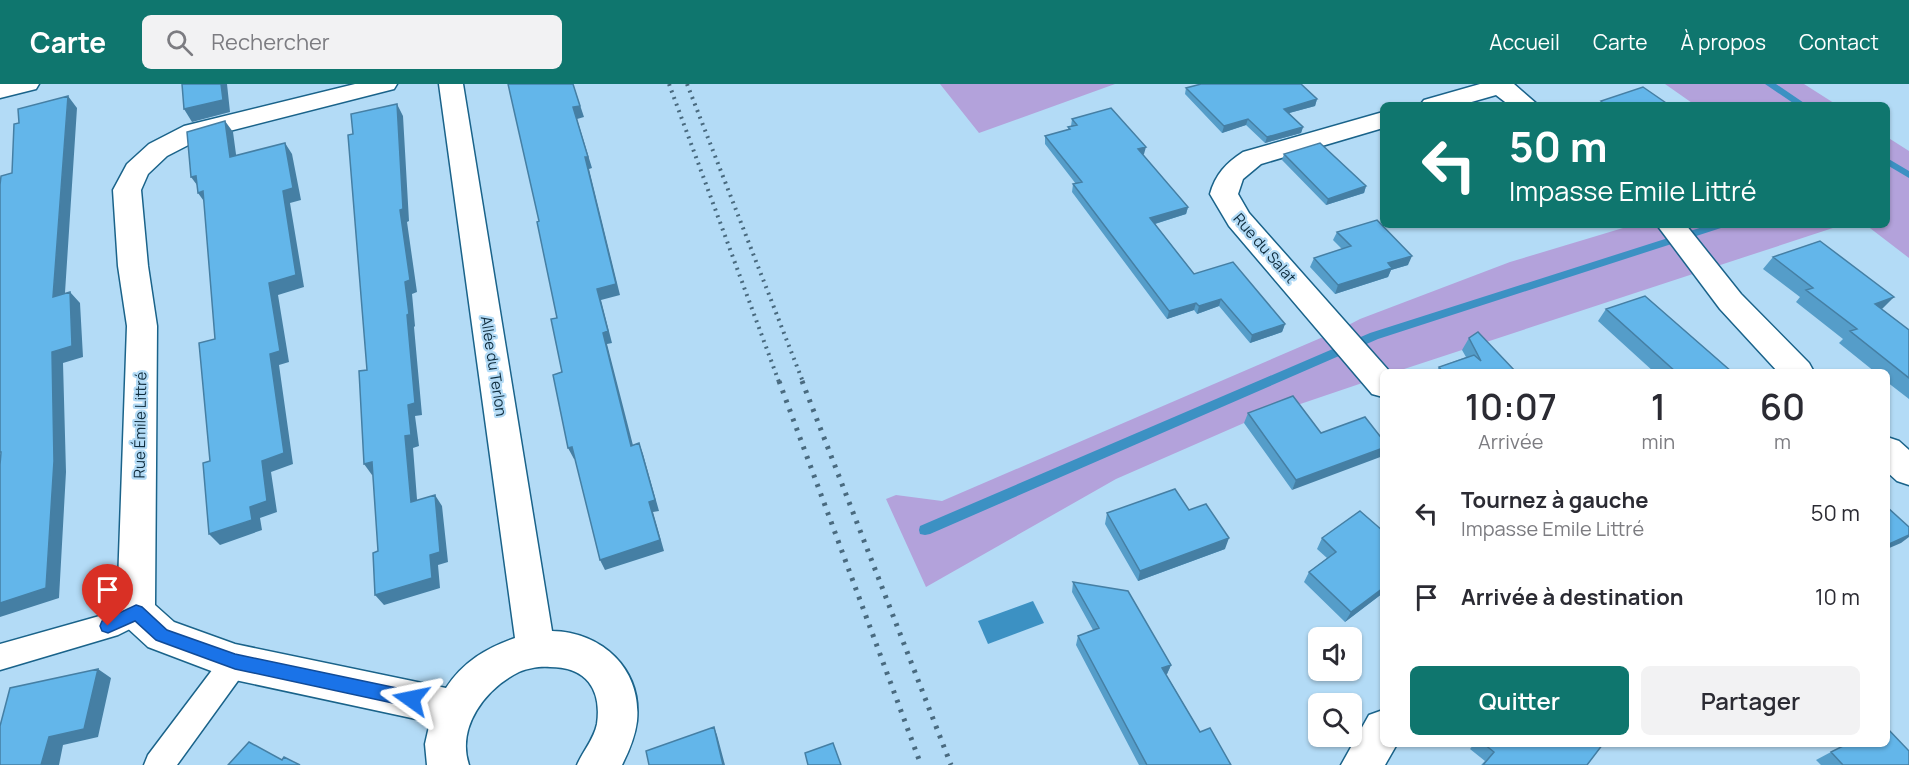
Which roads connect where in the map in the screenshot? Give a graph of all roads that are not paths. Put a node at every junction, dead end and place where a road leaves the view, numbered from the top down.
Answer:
1 (27, 84) edge
2 (385, 84) edge
3 (451, 84) edge
4 (1499, 85) edge
5 (0, 91) edge
6 (1443, 102) edge
7 (1521, 102) edge
8 (1380, 121) edge
9 (1673, 228) edge
10 (1795, 369) edge
11 (1377, 378) edge
12 (1890, 454) edge
13 (1909, 471) edge
14 (136, 612) junction
15 (536, 649) junction
16 (0, 657) edge
17 (235, 662) junction
18 (455, 709) junction
19 (1380, 734) edge
20 (159, 765) edge
21 (448, 765) edge
22 (598, 765) edge
23 (1362, 765) edge

1 - 5 street
2 - 14 street, Rue Émile Littré
3 - 15 street, Allée du Terlon
4 - 6 street
4 - 7 street
8 - 11 street, Rue du Salat
9 - 10 street
12 - 13 street
14 - 16 lane
14 - 17 street
15 - 18 street
15 - 22 street
17 - 18 street
17 - 20 lane
18 - 21 street
19 - 23 street

